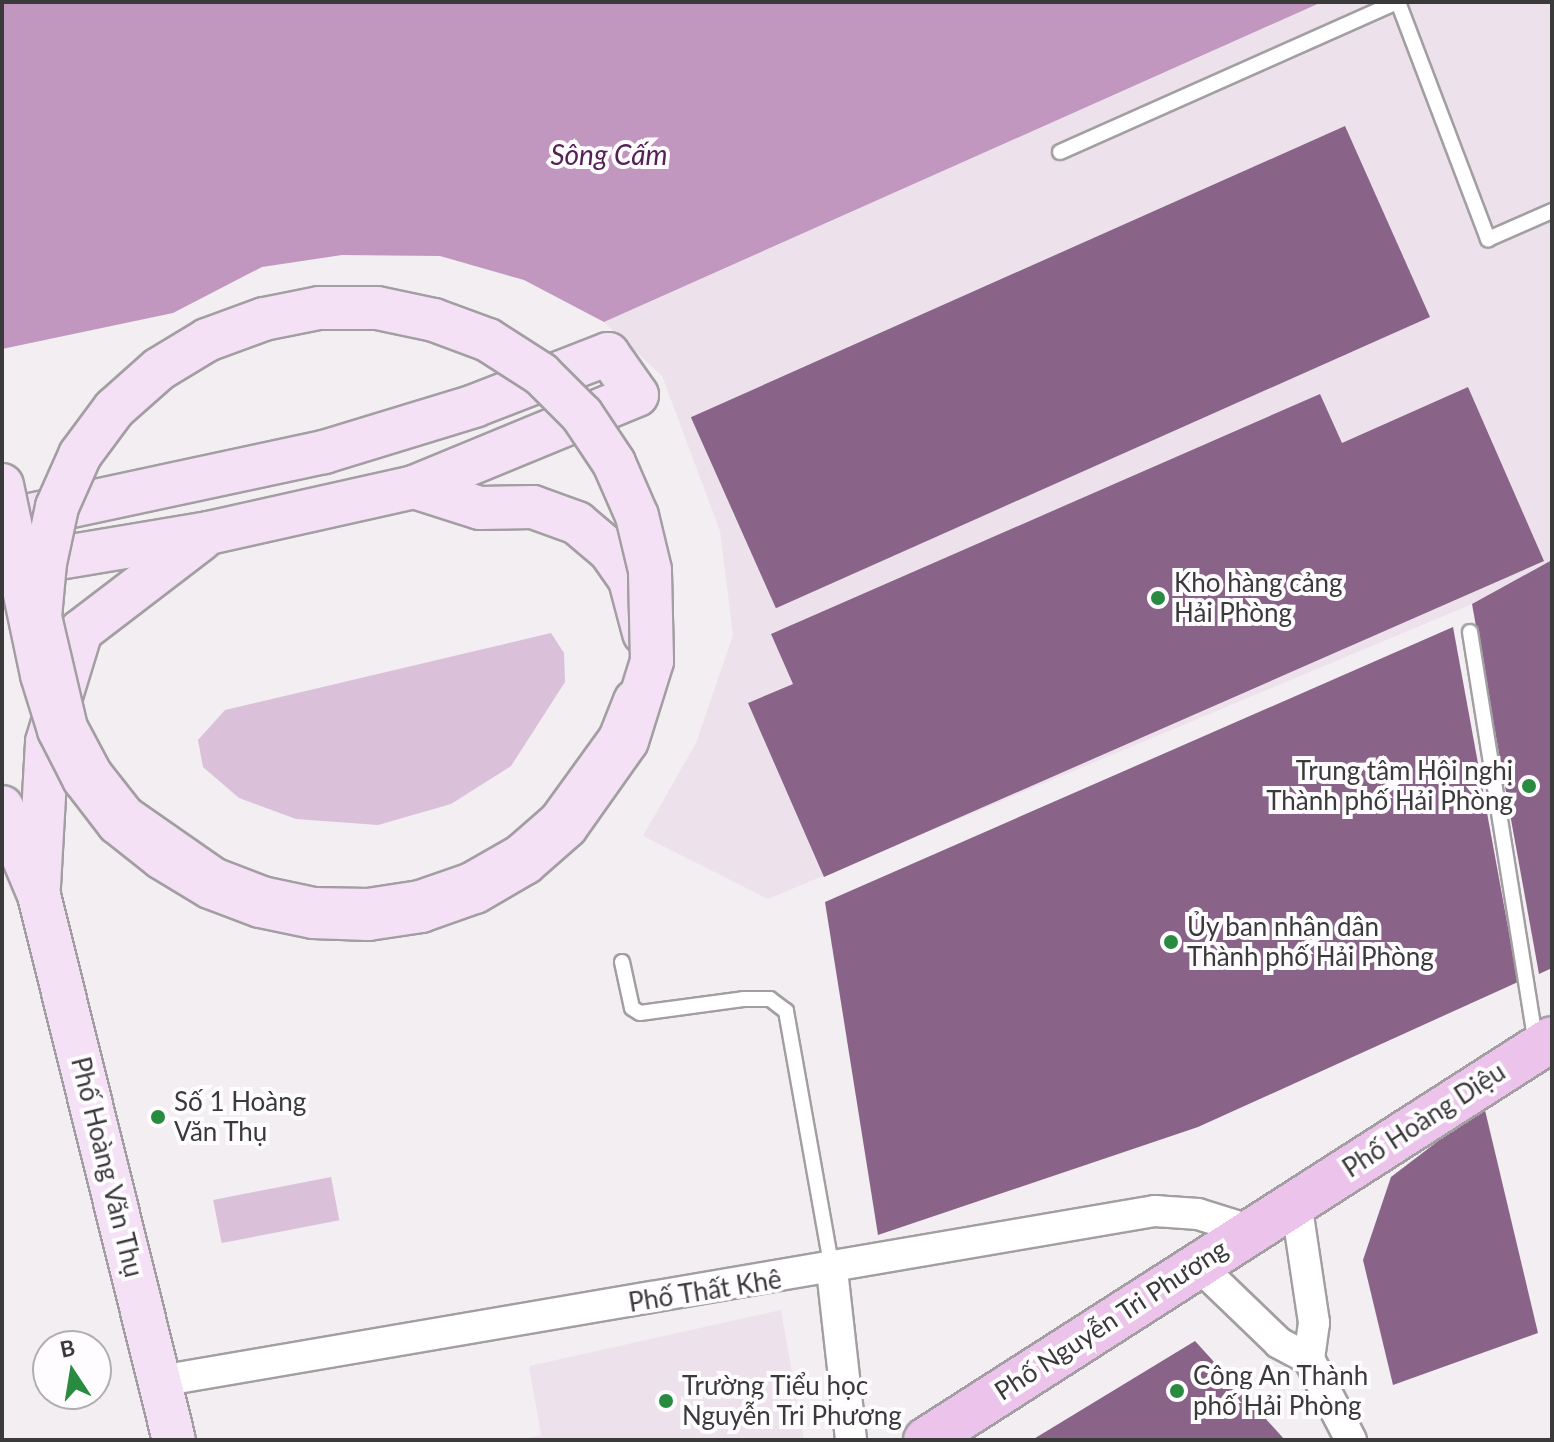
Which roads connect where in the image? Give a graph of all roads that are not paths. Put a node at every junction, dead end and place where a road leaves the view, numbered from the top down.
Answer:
1 (1398, 2) edge
2 (1060, 152) dead end
3 (1552, 211) edge
4 (2, 485) edge
5 (414, 487) junction
6 (2, 521) edge
7 (209, 533) junction
8 (2, 568) edge
9 (1470, 632) dead end
10 (2, 807) edge
11 (39, 895) junction
12 (622, 962) dead end
13 (1544, 1043) edge
14 (1296, 1202) junction
15 (1249, 1230) junction
16 (1196, 1263) junction
17 (832, 1270) junction
18 (1309, 1359) junction
19 (160, 1381) junction
20 (174, 1440) edge
21 (851, 1440) edge
22 (926, 1440) edge
23 (1351, 1440) edge

1 - 2 lane
1 - 3 lane
4 - 5 main road, bridge
5 - 6 main road
5 - 7 main road
7 - 8 main road
7 - 11 main road, Phố Hoàng Văn Thụ
9 - 13 lane
10 - 11 main road, Phố Hoàng Văn Thụ
11 - 19 main road, Phố Hoàng Văn Thụ
12 - 17 lane
13 - 14 main road, Phố Hoàng Diệu
14 - 15 main road, Phố Nguyễn Tri Phương
14 - 18 street
15 - 16 main road, Phố Nguyễn Tri Phương
15 - 17 street, Phố Thất Khê
16 - 18 street
16 - 22 main road, Phố Nguyễn Tri Phương
17 - 19 street, Phố Thất Khê
17 - 21 street
18 - 23 street
19 - 20 main road, Phố Hoàng Văn Thụ

